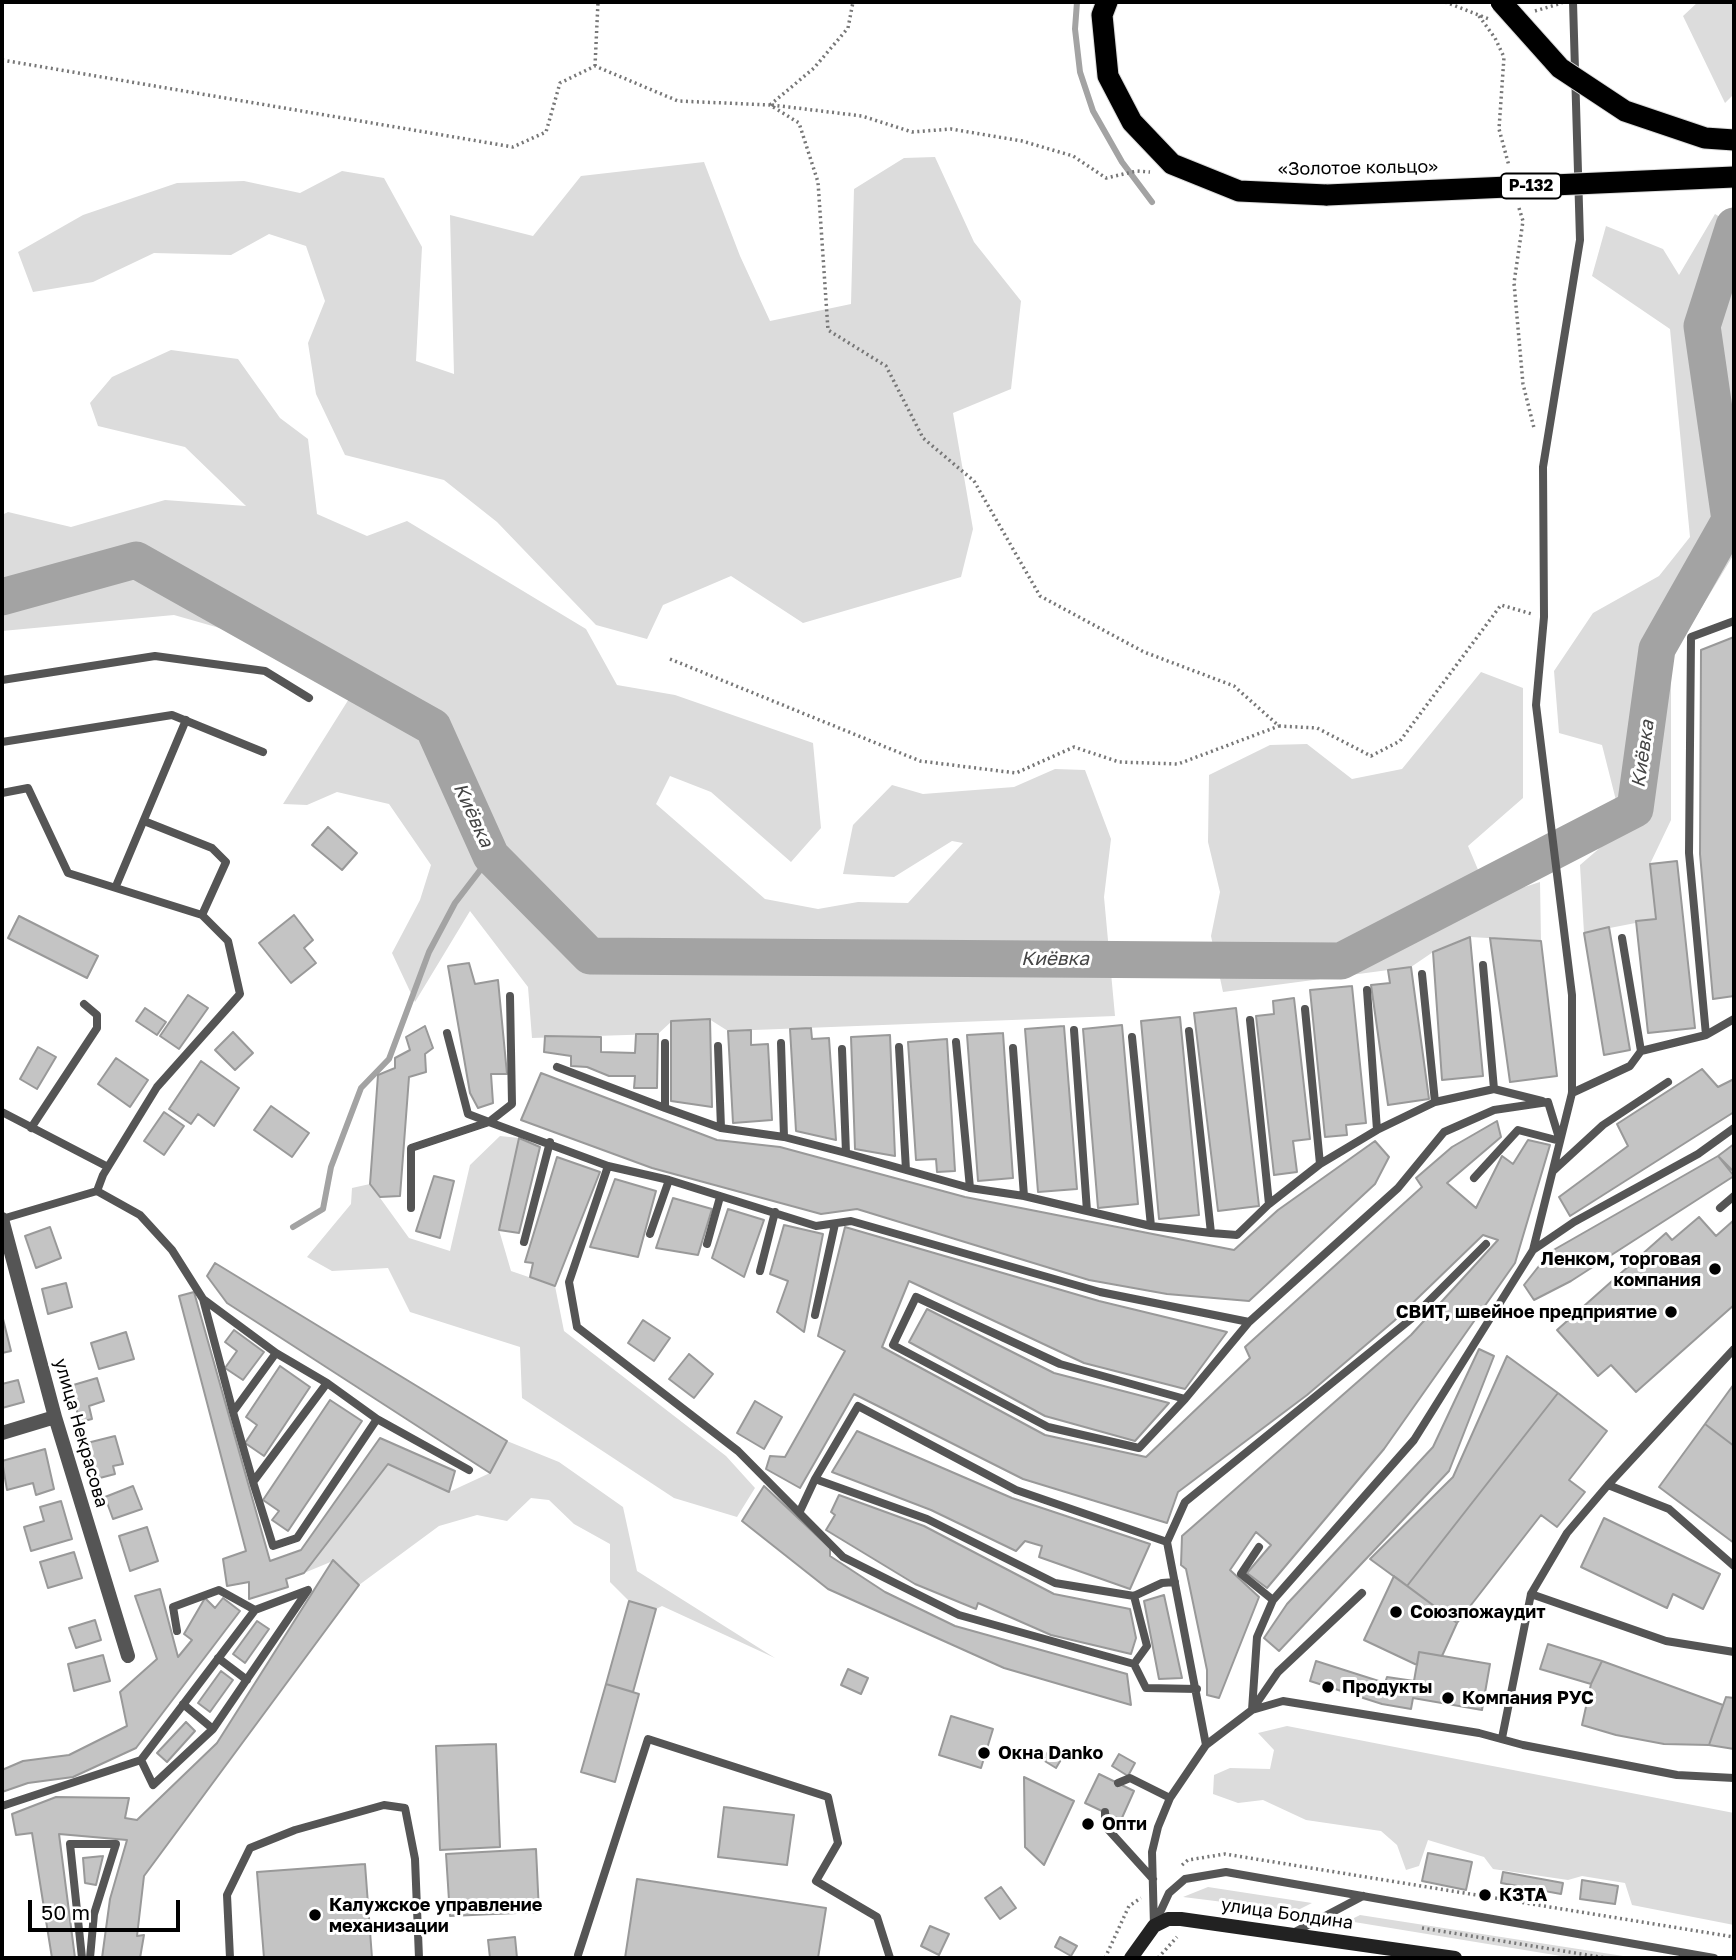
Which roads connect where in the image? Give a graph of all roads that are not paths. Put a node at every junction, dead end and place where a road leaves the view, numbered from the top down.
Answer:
1 (1107, 2) edge
2 (1501, 2) edge
3 (1573, 2) edge
4 (1734, 140) edge
5 (1734, 177) edge
6 (1734, 621) edge
7 (2, 680) edge
8 (309, 698) dead end
9 (186, 720) junction
10 (2, 742) edge
11 (263, 752) dead end
12 (2, 793) edge
13 (144, 821) junction
14 (116, 886) junction
15 (202, 915) junction
16 (1622, 938) dead end
17 (1483, 965) dead end
18 (1422, 974) dead end
19 (1367, 990) dead end
20 (510, 996) dead end
21 (83, 1003) dead end
22 (1305, 1009) dead end
23 (1734, 1019) edge
24 (1250, 1020) dead end
25 (1074, 1030) dead end
26 (1189, 1031) dead end
27 (447, 1033) dead end
28 (1706, 1035) junction
29 (1132, 1037) dead end
30 (956, 1042) dead end
31 (665, 1043) dead end
32 (781, 1044) dead end
33 (718, 1046) dead end
34 (898, 1047) dead end
35 (1013, 1048) dead end
36 (842, 1049) dead end
37 (1641, 1051) junction
38 (557, 1067) dead end
39 (1668, 1082) dead end
40 (1494, 1089) junction
41 (1572, 1093) junction
42 (1435, 1102) junction
43 (1548, 1102) junction
44 (665, 1108) junction
45 (2, 1112) edge
46 (489, 1122) junction
47 (31, 1128) junction
48 (721, 1128) junction
49 (1734, 1128) edge
50 (1377, 1130) junction
51 (784, 1137) junction
52 (1560, 1141) junction
53 (550, 1142) junction
54 (846, 1153) junction
55 (1321, 1164) junction
56 (608, 1166) junction
57 (108, 1167) junction
58 (906, 1170) junction
59 (1553, 1171) junction
60 (1474, 1178) dead end
61 (669, 1180) junction
62 (970, 1188) junction
63 (97, 1191) junction
64 (1024, 1196) junction
65 (1734, 1196) edge
66 (720, 1197) junction
67 (1269, 1204) junction
68 (411, 1208) dead end
69 (1720, 1208) dead end
70 (1087, 1211) junction
71 (775, 1212) junction
72 (2, 1219) edge
73 (835, 1224) junction
74 (1152, 1226) junction
75 (1211, 1233) junction
76 (650, 1234) dead end
77 (524, 1242) dead end
78 (707, 1244) dead end
79 (1486, 1244) dead end
80 (1532, 1250) junction
81 (760, 1271) dead end
82 (203, 1299) junction
83 (814, 1315) dead end
84 (1249, 1322) junction
85 (1734, 1349) edge
86 (276, 1353) junction
87 (327, 1383) junction
88 (1185, 1399) junction
89 (233, 1412) junction
90 (55, 1417) junction
91 (377, 1419) junction
92 (2, 1433) edge
93 (468, 1470) dead end
94 (815, 1479) junction
95 (253, 1482) junction
96 (1608, 1485) junction
97 (800, 1511) junction
98 (1167, 1542) junction
99 (1259, 1547) dead end
100 (1734, 1566) edge
101 (1175, 1582) junction
102 (1363, 1593) dead end
103 (1531, 1594) junction
104 (1134, 1596) junction
105 (1273, 1600) junction
106 (255, 1610) junction
107 (177, 1631) dead end
108 (1732, 1650) edge
109 (128, 1656) dead end
110 (218, 1658) junction
111 (1134, 1664) junction
112 (247, 1680) junction
113 (1197, 1689) junction
114 (183, 1704) junction
115 (1252, 1710) junction
116 (212, 1729) junction
117 (1502, 1738) junction
118 (1206, 1745) junction
119 (141, 1760) junction
120 (1734, 1778) edge
121 (1118, 1783) dead end
122 (1170, 1798) junction
123 (2, 1806) edge
124 (1105, 1812) dead end
125 (1153, 1879) junction
126 (1363, 1896) junction
127 (1154, 1926) junction
128 (1291, 1934) junction
129 (1656, 1954) edge
130 (579, 1955) dead end
131 (82, 1958) edge
132 (90, 1958) edge
133 (230, 1958) edge
134 (419, 1958) edge
135 (890, 1958) edge
136 (1131, 1958) edge
137 (1455, 1958) edge
138 (1714, 1958) edge

1 - 5 highway, «Золотое кольцо» / Р-132, bridge
2 - 4 highway, bridge
3 - 41 lane
6 - 28 lane
7 - 8 lane
9 - 10 lane
9 - 11 lane
9 - 13 lane
12 - 14 lane
13 - 14 lane
13 - 15 lane
14 - 15 lane
15 - 57 lane
16 - 37 lane
17 - 40 lane
18 - 42 lane
19 - 50 lane
20 - 46 lane
21 - 47 lane
22 - 55 lane
23 - 28 lane
24 - 67 lane
25 - 70 lane
26 - 75 lane
27 - 46 lane
28 - 37 lane
29 - 74 lane
30 - 62 lane
31 - 44 lane
32 - 51 lane
33 - 48 lane
34 - 58 lane
35 - 64 lane
36 - 54 lane
37 - 41 lane
38 - 44 lane
39 - 59 lane
40 - 42 lane
40 - 43 lane
41 - 52 lane
42 - 50 lane
43 - 52 lane
43 - 84 lane
44 - 48 lane
45 - 47 lane
46 - 53 lane
46 - 68 lane
47 - 57 lane
48 - 51 lane
49 - 80 lane
50 - 55 lane
51 - 54 lane
52 - 59 lane
52 - 60 lane
53 - 56 lane
53 - 77 lane
54 - 58 lane
55 - 67 lane
56 - 61 lane
56 - 97 lane
57 - 63 lane
58 - 62 lane
59 - 80 lane
61 - 66 lane
61 - 76 lane
62 - 64 lane
63 - 72 lane
63 - 82 lane
64 - 70 lane
65 - 69 lane
66 - 71 lane
66 - 78 lane
67 - 75 lane
70 - 74 lane
71 - 73 lane
71 - 81 lane
72 - 90 street, улица Некрасова
73 - 83 lane
73 - 84 lane
74 - 75 lane
79 - 98 lane
80 - 105 lane
82 - 86 lane
82 - 89 lane
84 - 88 lane
85 - 96 lane
86 - 87 lane
86 - 89 lane
87 - 91 lane
87 - 95 lane
88 - 88 lane
89 - 95 lane
90 - 92 street
90 - 109 street, улица Некрасова
91 - 93 lane
91 - 95 lane
94 - 97 lane
94 - 98 lane
94 - 104 lane
96 - 100 lane
96 - 103 lane
97 - 111 lane
98 - 101 lane
99 - 105 lane
101 - 104 lane
101 - 113 lane
102 - 115 lane
103 - 108 lane
103 - 117 lane
104 - 111 lane
105 - 115 lane
106 - 107 lane
106 - 110 lane
106 - 112 lane
110 - 112 lane
110 - 114 lane
111 - 113 lane
112 - 116 lane
113 - 118 lane
114 - 116 lane
114 - 119 lane
115 - 117 lane
115 - 118 lane
116 - 119 lane
117 - 120 lane
118 - 122 lane
119 - 123 lane
121 - 122 lane
122 - 125 lane
124 - 125 lane
125 - 127 lane
126 - 127 lane
126 - 128 lane
126 - 129 lane
127 - 128 main road, улица Болдина
127 - 136 main road
128 - 137 main road, улица Болдина
129 - 138 lane
130 - 135 lane
131 - 132 lane
133 - 134 lane

